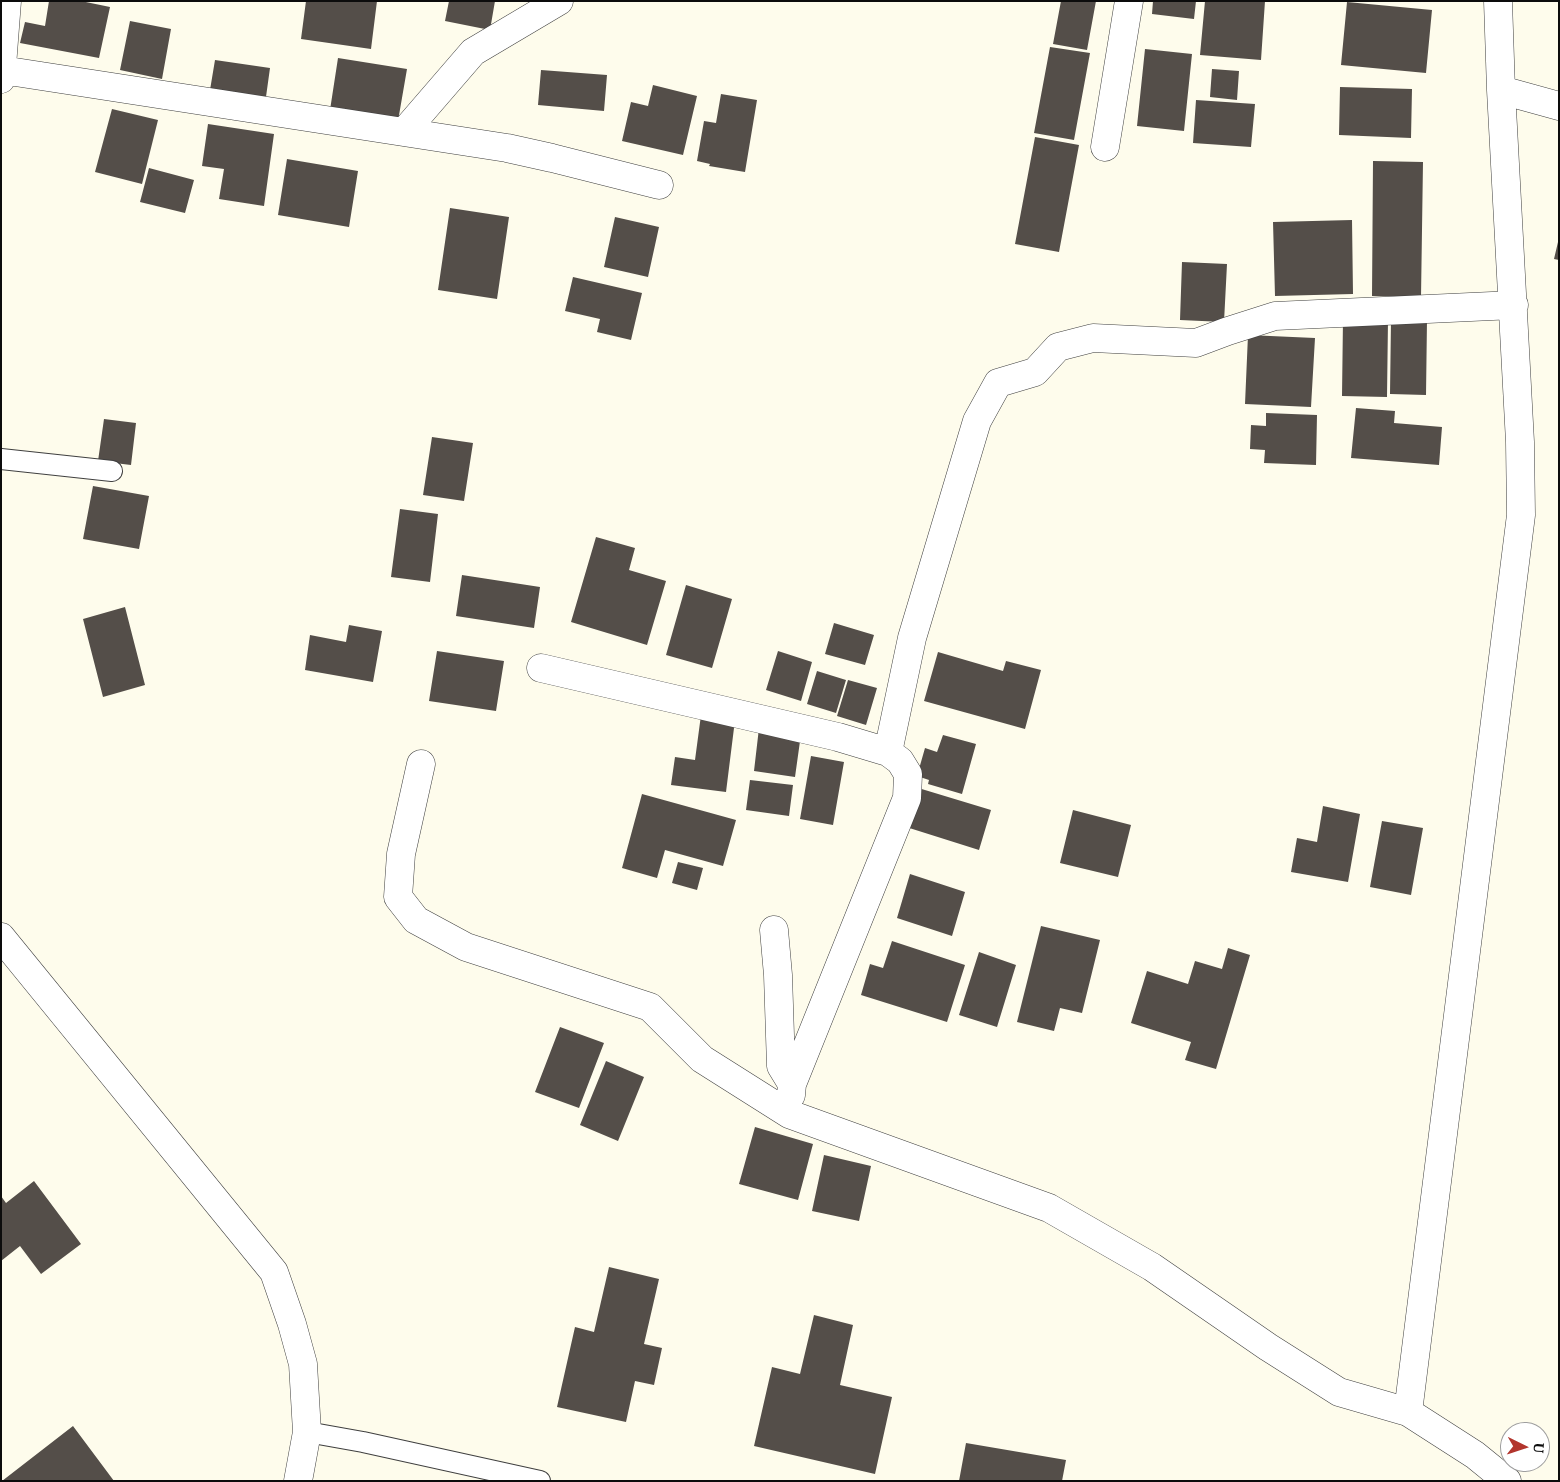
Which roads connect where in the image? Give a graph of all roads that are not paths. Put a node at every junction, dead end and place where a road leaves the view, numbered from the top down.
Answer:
1 (7, 1) edge
2 (559, 1) edge
3 (1129, 1) edge
4 (1498, 1) edge
5 (2, 74) edge
6 (1501, 90) junction
7 (1559, 106) edge
8 (404, 132) junction
9 (1106, 147) dead end
10 (659, 185) dead end
11 (1514, 305) junction
12 (1, 459) edge
13 (112, 471) dead end
14 (542, 668) dead end
15 (888, 752) junction
16 (421, 764) dead end
17 (774, 930) dead end
18 (1, 937) edge
19 (792, 1084) junction
20 (789, 1114) junction
21 (1408, 1412) junction
22 (307, 1432) junction
23 (298, 1481) edge
24 (540, 1481) edge
25 (1508, 1481) edge

1 - 5 street
2 - 8 street
3 - 9 street
4 - 6 street
5 - 8 street
6 - 7 street
6 - 11 street
8 - 10 street
11 - 15 street
11 - 21 street
12 - 13 lane
14 - 15 street
15 - 19 street
16 - 20 street
17 - 19 street
18 - 22 street
19 - 20 street
20 - 21 street
21 - 25 street
22 - 23 street
22 - 24 lane

